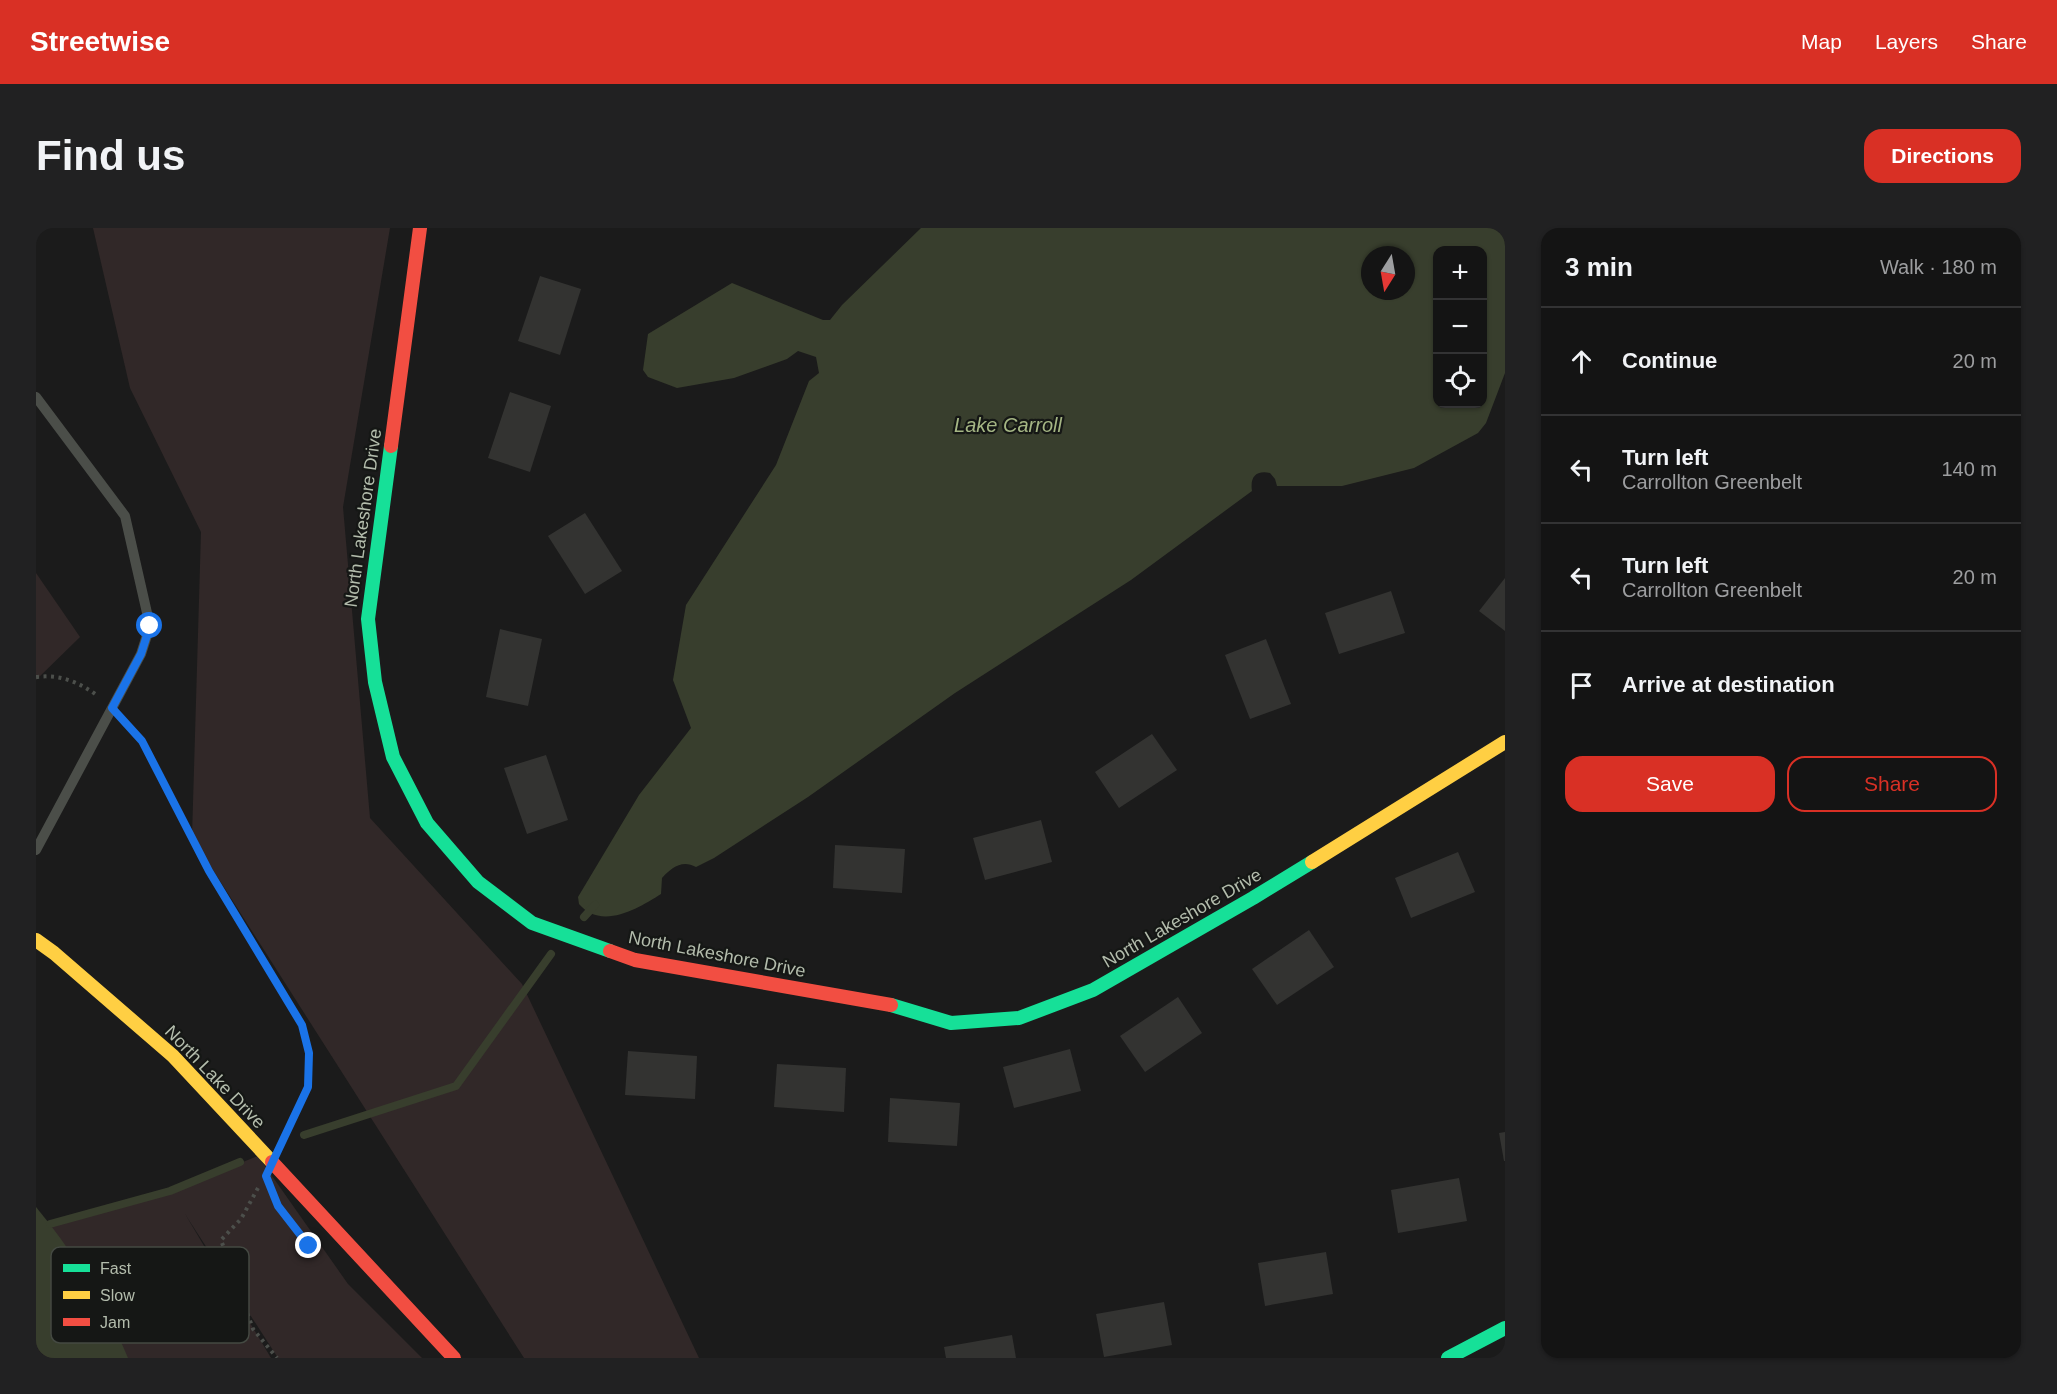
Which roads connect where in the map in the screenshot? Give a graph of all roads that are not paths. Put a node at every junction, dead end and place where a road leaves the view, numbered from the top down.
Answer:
1 (420, 228) edge
2 (36, 397) edge
3 (1505, 742) edge
4 (36, 850) edge
5 (36, 940) edge
6 (1505, 1328) edge
7 (454, 1358) edge
8 (1448, 1358) edge

1 - 3 street, North Lakeshore Drive
2 - 4 lane
5 - 7 street, North Lake Drive
6 - 8 street

